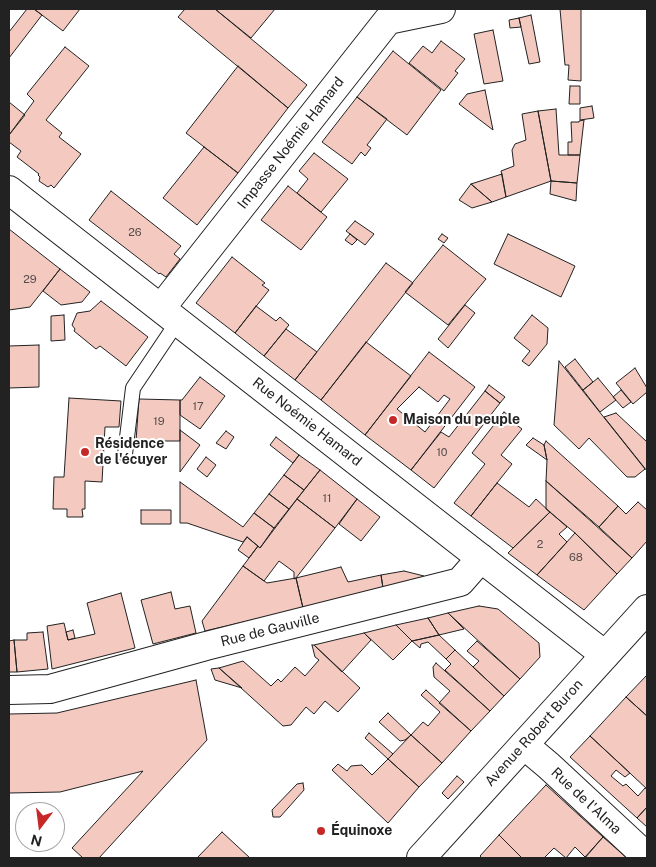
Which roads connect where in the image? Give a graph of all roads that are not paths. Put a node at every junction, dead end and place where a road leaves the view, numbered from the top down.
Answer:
1 (441, 9) edge
2 (400, 13) edge
3 (9, 190) edge
4 (170, 315) junction
5 (125, 454) dead end
6 (481, 558) junction
7 (647, 608) edge
8 (638, 631) edge
9 (605, 655) junction
10 (9, 690) edge
11 (524, 745) junction
12 (647, 857) edge
13 (420, 858) edge

1 - 2 street, Impasse Noémie Hamard
2 - 4 street, Impasse Noémie Hamard
3 - 4 street, Rue Noémie Hamard
4 - 5 lane
4 - 6 street, Rue Noémie Hamard
6 - 9 street, Rue Noémie Hamard
6 - 10 street, Rue de Gauville
7 - 8 street, Avenue Robert Buron
8 - 9 street, Avenue Robert Buron
9 - 11 street, Avenue Robert Buron
11 - 12 street, Rue de l'Alma
11 - 13 street, Avenue Robert Buron

